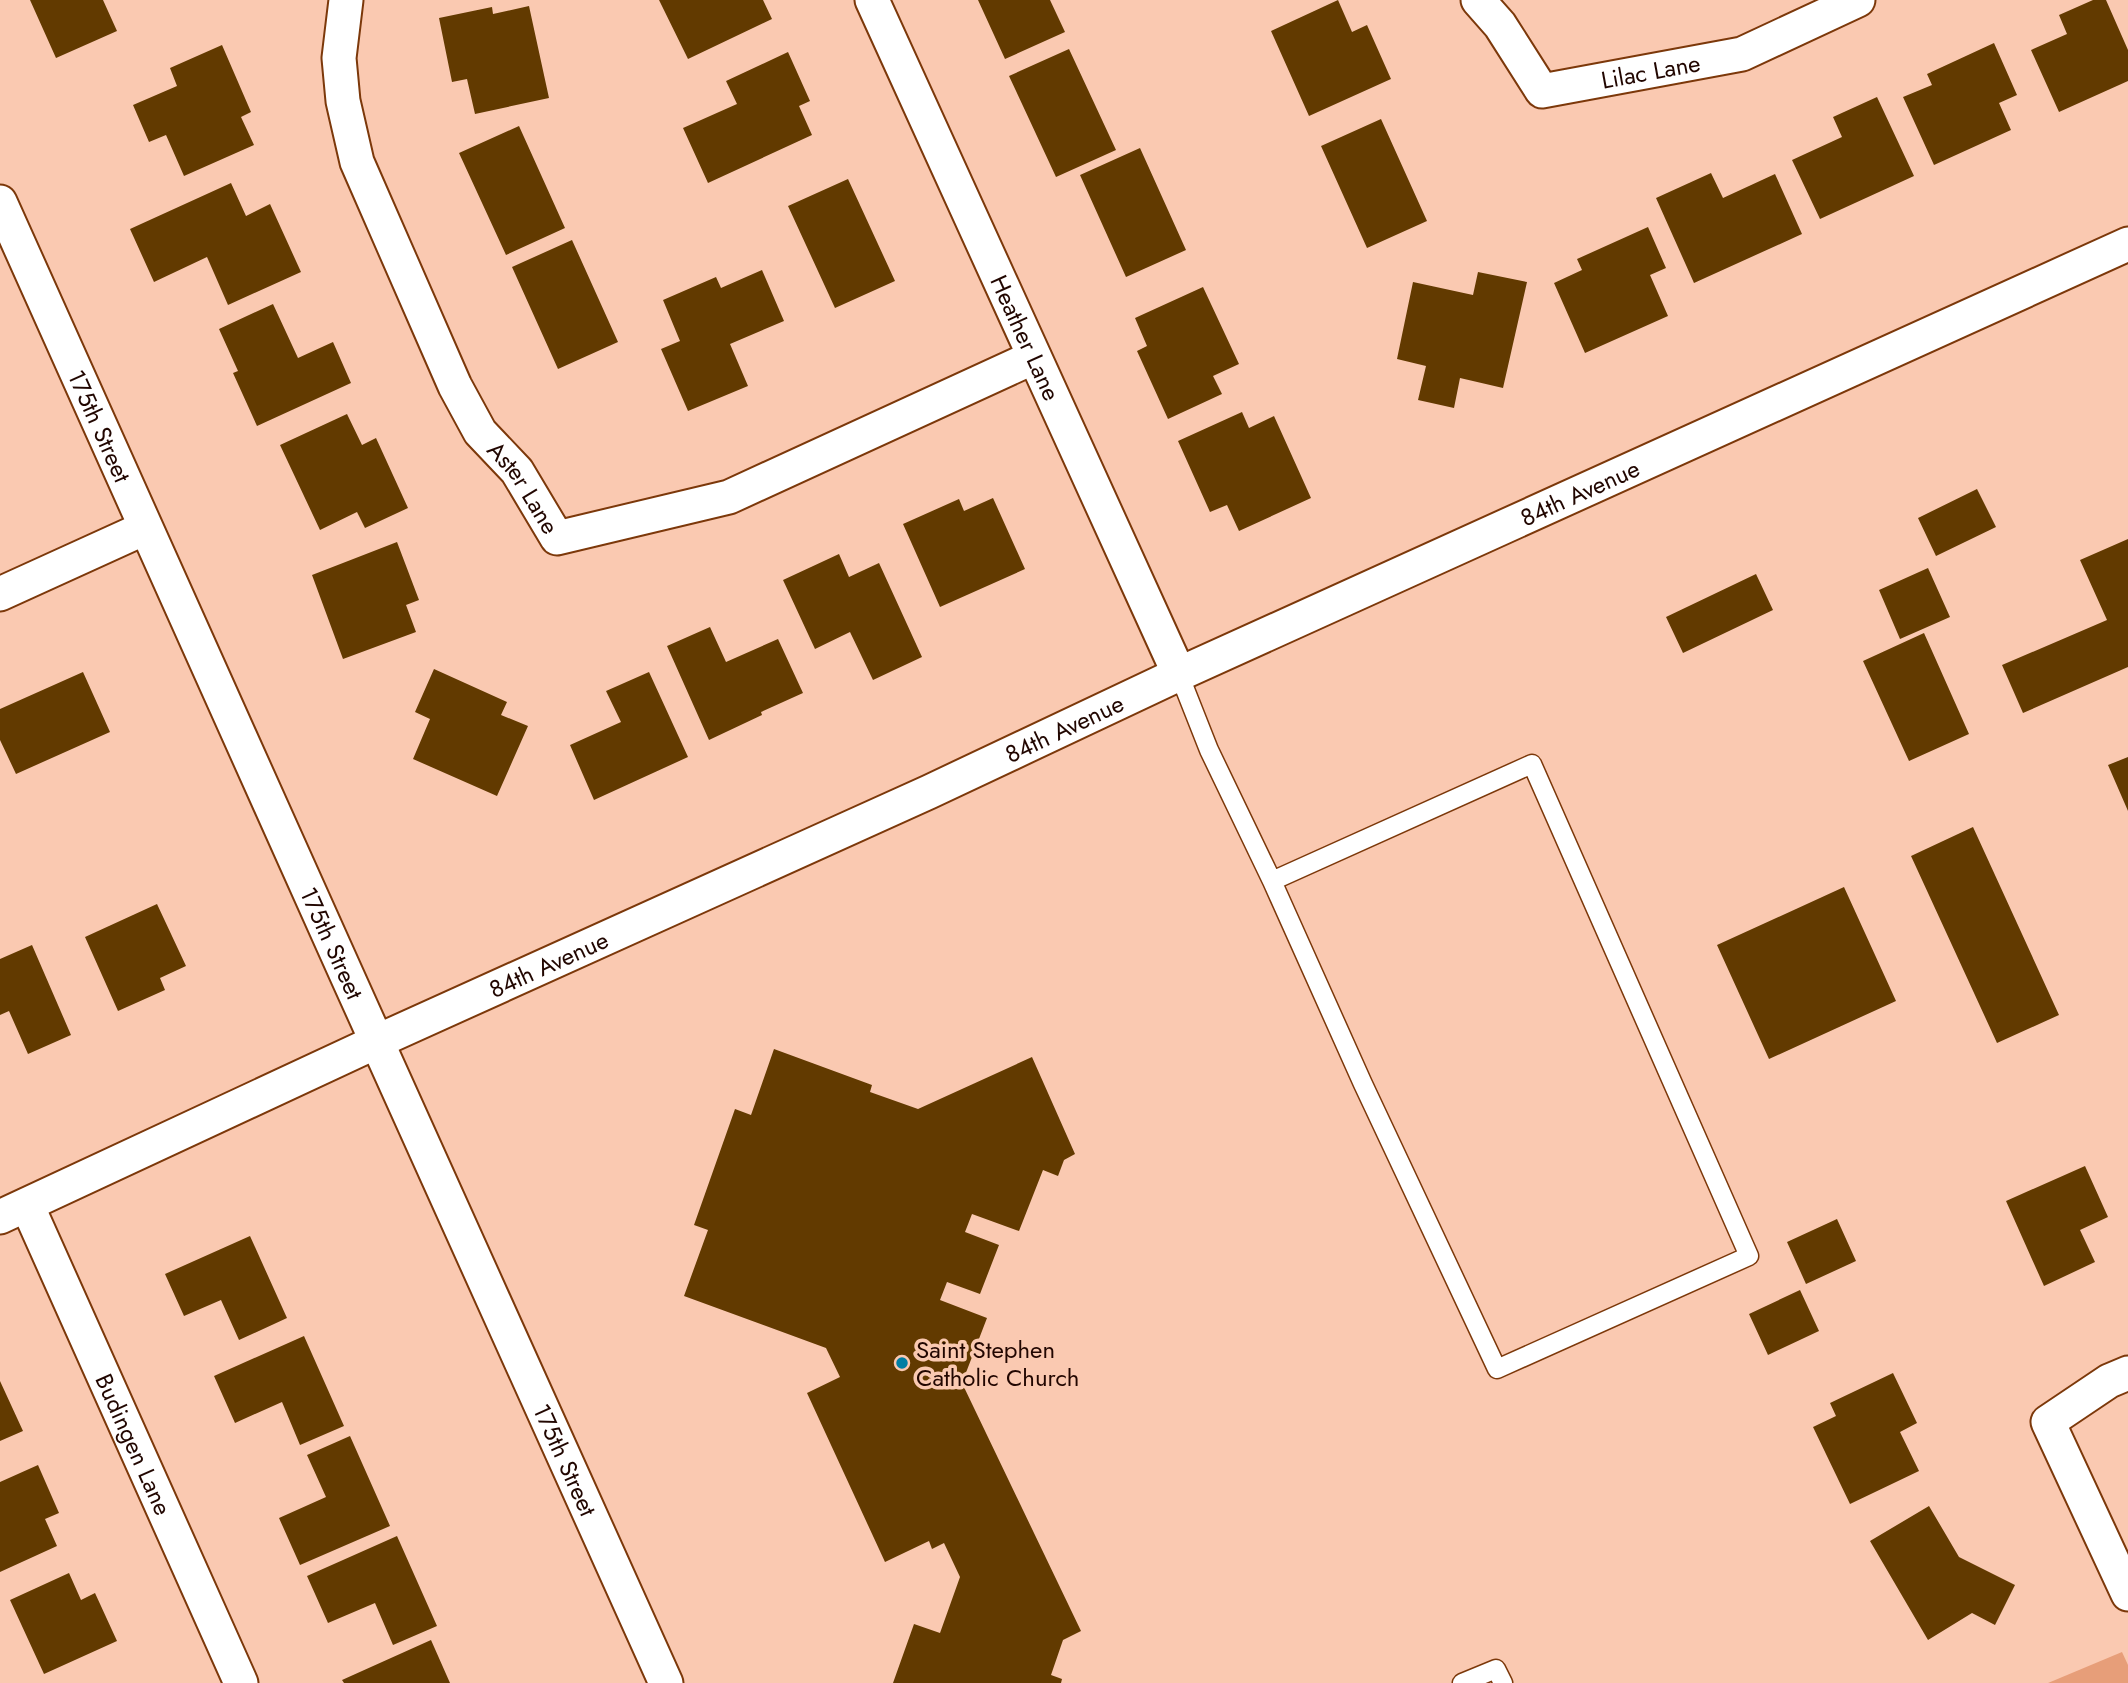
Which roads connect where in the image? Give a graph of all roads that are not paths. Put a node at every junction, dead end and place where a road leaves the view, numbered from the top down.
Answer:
1 (346, 0) edge
2 (872, 0) edge
3 (1478, 0) edge
4 (1858, 0) edge
5 (0, 202) edge
6 (2128, 244) edge
7 (1034, 357) junction
8 (145, 528) junction
9 (0, 594) edge
10 (1179, 674) junction
11 (1272, 881) junction
12 (378, 1041) junction
13 (14, 1211) edge
14 (2128, 1373) edge
15 (2128, 1594) edge
16 (241, 1683) edge
17 (666, 1683) edge
18 (1462, 1683) edge
19 (1503, 1683) edge

1 - 7 street, Aster Lane
2 - 7 street, Heather Lane
3 - 4 street, Lilac Lane
5 - 8 street, 175th Street
6 - 10 street, 84th Avenue
7 - 10 street, Heather Lane
8 - 9 street
8 - 12 street, 175th Street
10 - 11 lane
10 - 12 street, 84th Avenue
11 - 11 lane
12 - 13 street, 84th Avenue
12 - 17 street, 175th Street
13 - 16 street, Budingen Lane
14 - 15 street
18 - 19 lane

